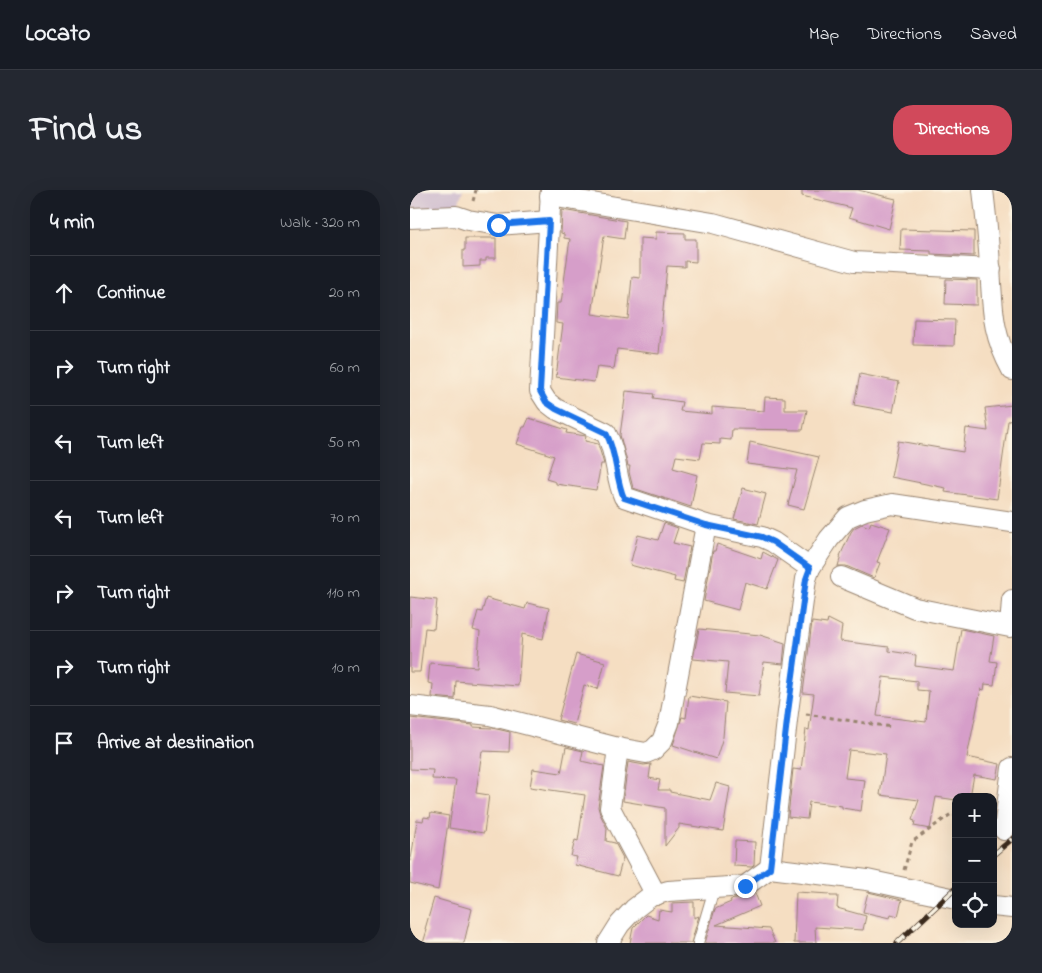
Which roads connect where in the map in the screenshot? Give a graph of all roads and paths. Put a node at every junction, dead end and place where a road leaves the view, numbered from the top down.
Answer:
1 (983, 190) edge
2 (550, 193) edge
3 (410, 218) edge
4 (549, 221) junction
5 (990, 269) junction
6 (1012, 370) edge
7 (1012, 522) edge
8 (706, 525) junction
9 (810, 568) junction
10 (841, 577) dead end
11 (1012, 600) edge
12 (1011, 630) edge
13 (410, 706) edge
14 (788, 712) junction
15 (892, 727) dead end
16 (618, 748) junction
17 (1012, 768) edge
18 (952, 814) edge
19 (1004, 830) dead end
20 (770, 868) junction
21 (900, 888) junction
22 (714, 889) junction
23 (656, 895) junction
24 (952, 898) edge
25 (997, 906) edge
26 (1012, 908) edge
27 (608, 943) edge
28 (698, 943) edge

1 - 5 street
2 - 4 street
2 - 5 street
3 - 4 street
4 - 8 street
5 - 6 street
7 - 9 street
8 - 9 street
8 - 16 street
9 - 14 street
10 - 12 street
11 - 12 street
13 - 16 street
14 - 15 path
14 - 20 street
16 - 23 street
17 - 19 street
18 - 21 path
20 - 21 street
20 - 22 street
21 - 24 street
22 - 23 street
22 - 28 lane
23 - 27 street
25 - 26 street

